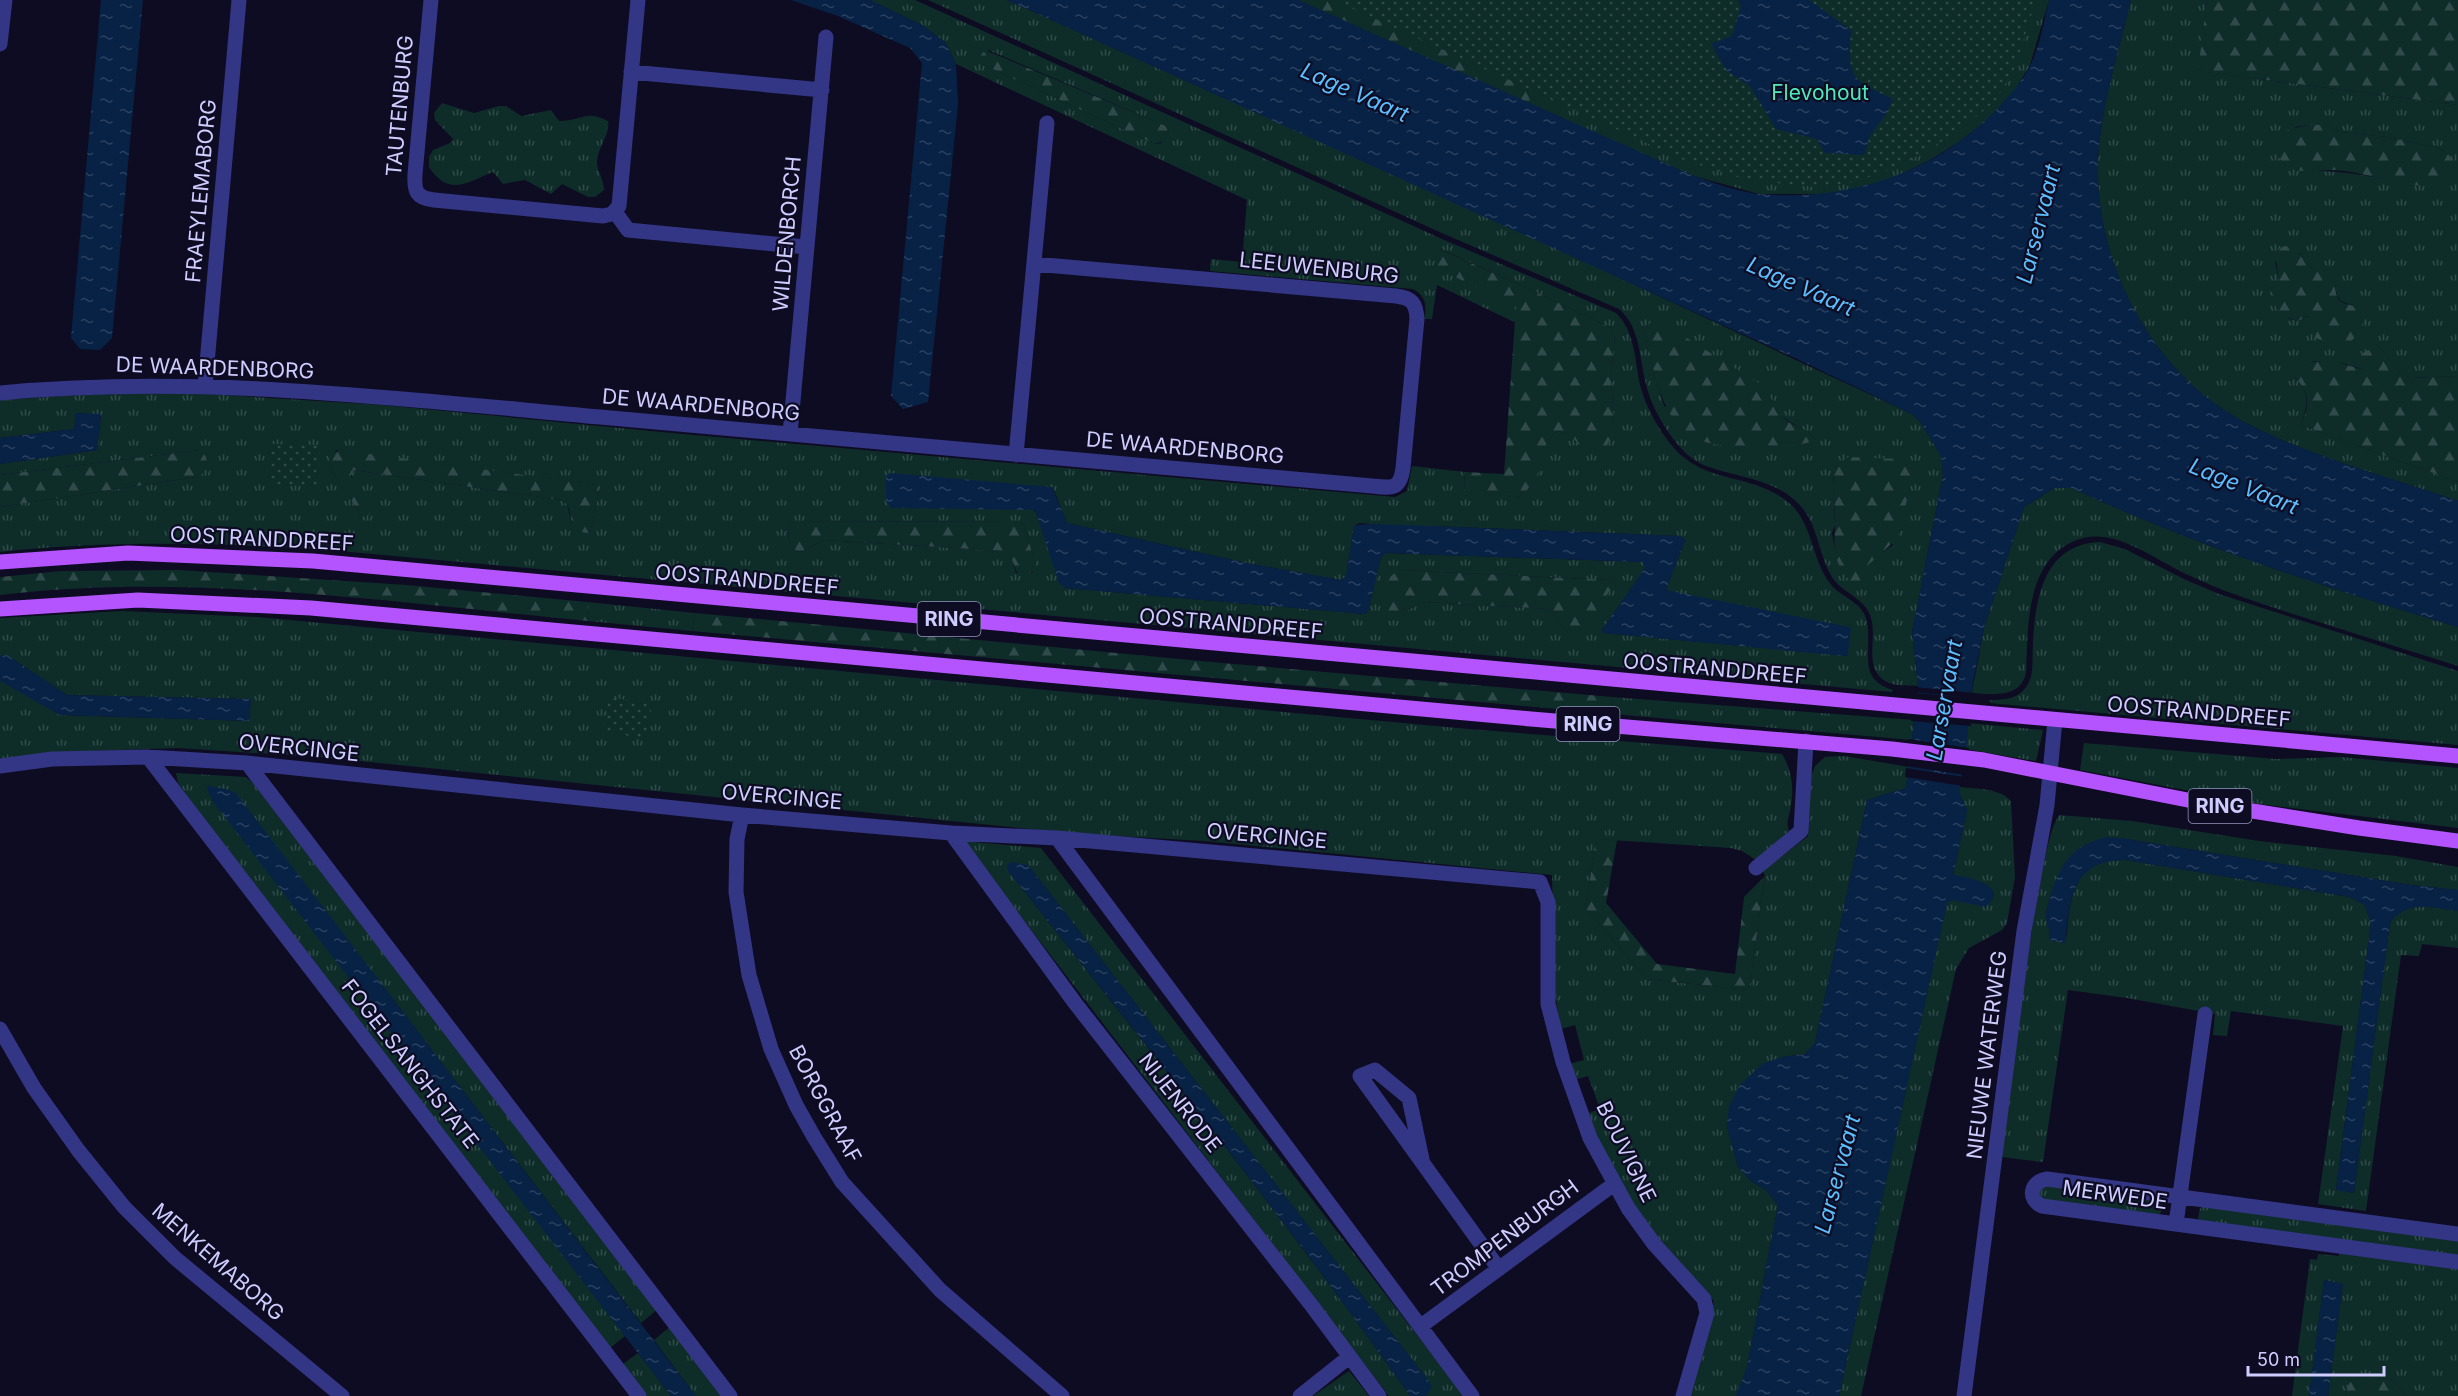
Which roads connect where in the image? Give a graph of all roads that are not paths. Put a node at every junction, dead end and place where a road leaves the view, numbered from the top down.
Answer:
1 (5, 0) edge
2 (239, 0) edge
3 (430, 0) edge
4 (638, 0) edge
5 (826, 37) dead end
6 (0, 44) edge
7 (631, 72) junction
8 (822, 90) junction
9 (1047, 123) dead end
10 (615, 212) junction
11 (806, 247) junction
12 (1034, 264) junction
13 (205, 386) junction
14 (0, 393) edge
15 (790, 434) junction
16 (1016, 454) junction
17 (1396, 485) joint
18 (0, 562) edge
19 (0, 609) edge
20 (2055, 720) junction
21 (1806, 741) junction
22 (2458, 756) edge
23 (148, 758) junction
24 (247, 764) junction
25 (0, 766) edge
26 (2048, 772) junction
27 (742, 815) junction
28 (951, 833) junction
29 (1057, 838) junction
30 (2458, 841) edge
31 (1756, 868) dead end
32 (1548, 902) joint
33 (2205, 1014) dead end
34 (0, 1029) edge
35 (1423, 1164) junction
36 (1614, 1184) junction
37 (2179, 1197) junction
38 (2176, 1224) junction
39 (2458, 1234) edge
40 (2458, 1262) edge
41 (1499, 1269) junction
42 (1421, 1326) junction
43 (1349, 1357) junction
44 (342, 1396) edge
45 (639, 1396) edge
46 (730, 1396) edge
47 (1062, 1396) edge
48 (1299, 1396) edge
49 (1379, 1396) edge
50 (1472, 1396) edge
51 (1683, 1396) edge
52 (1964, 1396) edge

1 - 6 street
2 - 13 street, FRAEYLEMABORG
3 - 10 street, TAUTENBURG
4 - 7 street
5 - 8 street, WILDENBORCH
7 - 8 street
7 - 10 street
8 - 11 street, WILDENBORCH
9 - 12 street
10 - 11 street
11 - 15 street, WILDENBORCH
12 - 16 street
12 - 17 street, LEEUWENBURG
13 - 14 street, DE WAARDENBORG
13 - 15 street, DE WAARDENBORG
15 - 16 street, DE WAARDENBORG
16 - 17 street, DE WAARDENBORG
18 - 20 main road, OOSTRANDDREEF / RING
19 - 21 main road, RING
20 - 22 main road, OOSTRANDDREEF / RING
20 - 26 street, NIEUWE WATERWEG
21 - 26 main road, RING
21 - 31 street
23 - 24 street, OVERCINGE
23 - 25 street, OVERCINGE
23 - 45 street, FOGELSANGHSTATE
24 - 27 street, OVERCINGE
24 - 46 street
26 - 30 main road, RING
26 - 52 street, NIEUWE WATERWEG
27 - 28 street, OVERCINGE
27 - 47 street, BORGGRAAF
28 - 29 street, OVERCINGE
28 - 43 street, NIJENRODE
29 - 32 street, OVERCINGE
29 - 42 street
32 - 36 street, BOUVIGNE
33 - 37 street, MERWEDE
34 - 44 street, MENKEMABORG
35 - 35 street
35 - 41 street
36 - 41 street, TROMPENBURGH
36 - 51 street, BOUVIGNE
37 - 38 street, MERWEDE
37 - 38 street, MERWEDE
37 - 39 street, MERWEDE
38 - 40 street, MERWEDE
41 - 42 street, TROMPENBURGH
42 - 50 street
43 - 48 street
43 - 49 street, NIJENRODE

